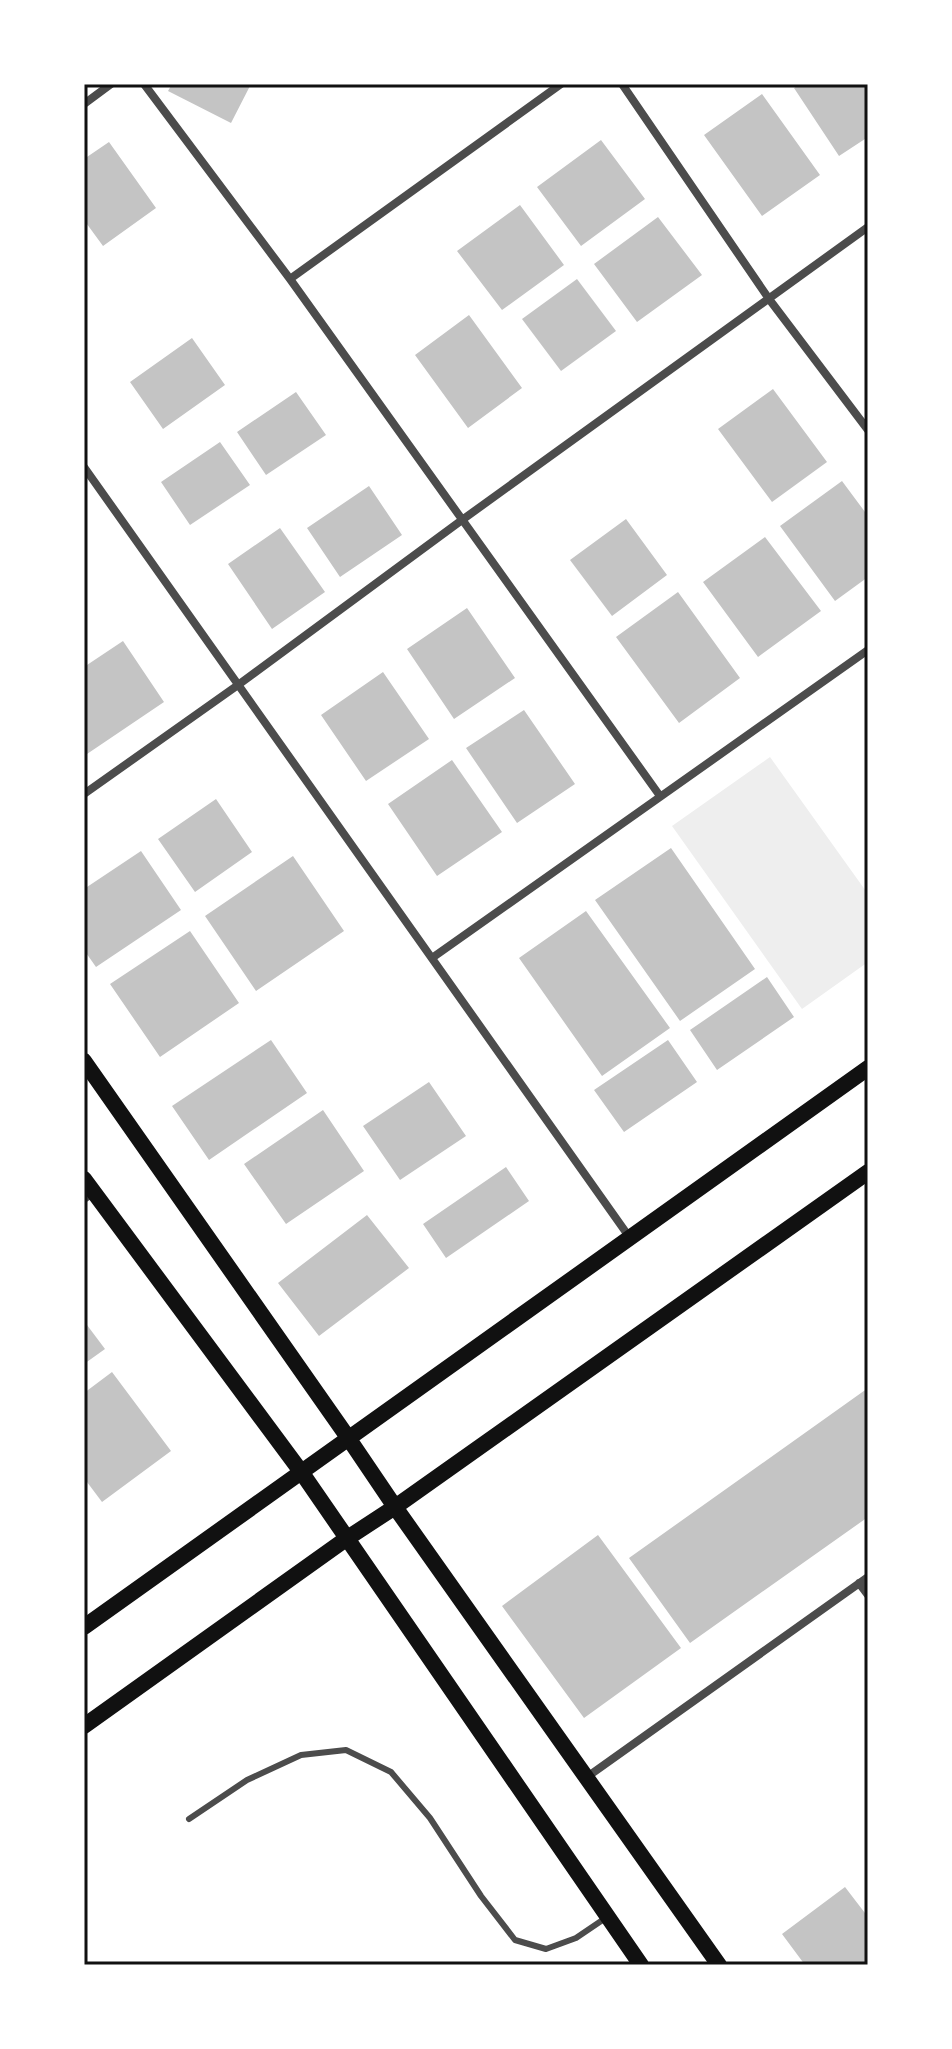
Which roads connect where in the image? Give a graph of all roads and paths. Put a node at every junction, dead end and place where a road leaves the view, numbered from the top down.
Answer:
1 (111, 84) edge
2 (144, 84) edge
3 (561, 84) edge
4 (622, 84) edge
5 (84, 104) edge
6 (868, 227) edge
7 (290, 279) junction
8 (769, 299) junction
9 (868, 430) edge
10 (84, 467) edge
11 (462, 520) junction
12 (868, 650) edge
13 (238, 685) junction
14 (84, 794) edge
15 (660, 796) junction
16 (432, 958) junction
17 (84, 1061) edge
18 (868, 1068) edge
19 (868, 1172) edge
20 (87, 1190) edge
21 (630, 1238) junction
22 (349, 1439) junction
23 (302, 1473) junction
24 (395, 1507) junction
25 (346, 1539) junction
26 (868, 1577) edge
27 (859, 1583) junction
28 (868, 1595) edge
29 (84, 1627) edge
30 (84, 1726) edge
31 (586, 1778) junction
32 (189, 1819) dead end
33 (607, 1917) junction
34 (641, 1965) edge
35 (719, 1965) edge

1 - 5 street
2 - 7 street
3 - 7 street
4 - 8 street
6 - 8 street
7 - 11 street
8 - 9 street
8 - 11 street
10 - 13 street
11 - 13 street
11 - 15 street
12 - 15 street
13 - 14 street
13 - 16 street
15 - 16 street
16 - 21 street
17 - 22 main road
18 - 21 main road
19 - 24 main road
20 - 23 main road
21 - 22 main road
22 - 23 main road
22 - 24 main road
23 - 25 main road
23 - 29 main road
24 - 25 main road
24 - 31 main road
25 - 30 main road
25 - 33 main road
26 - 27 street
27 - 28 street
27 - 31 street
31 - 35 main road
32 - 33 lane
33 - 34 main road

